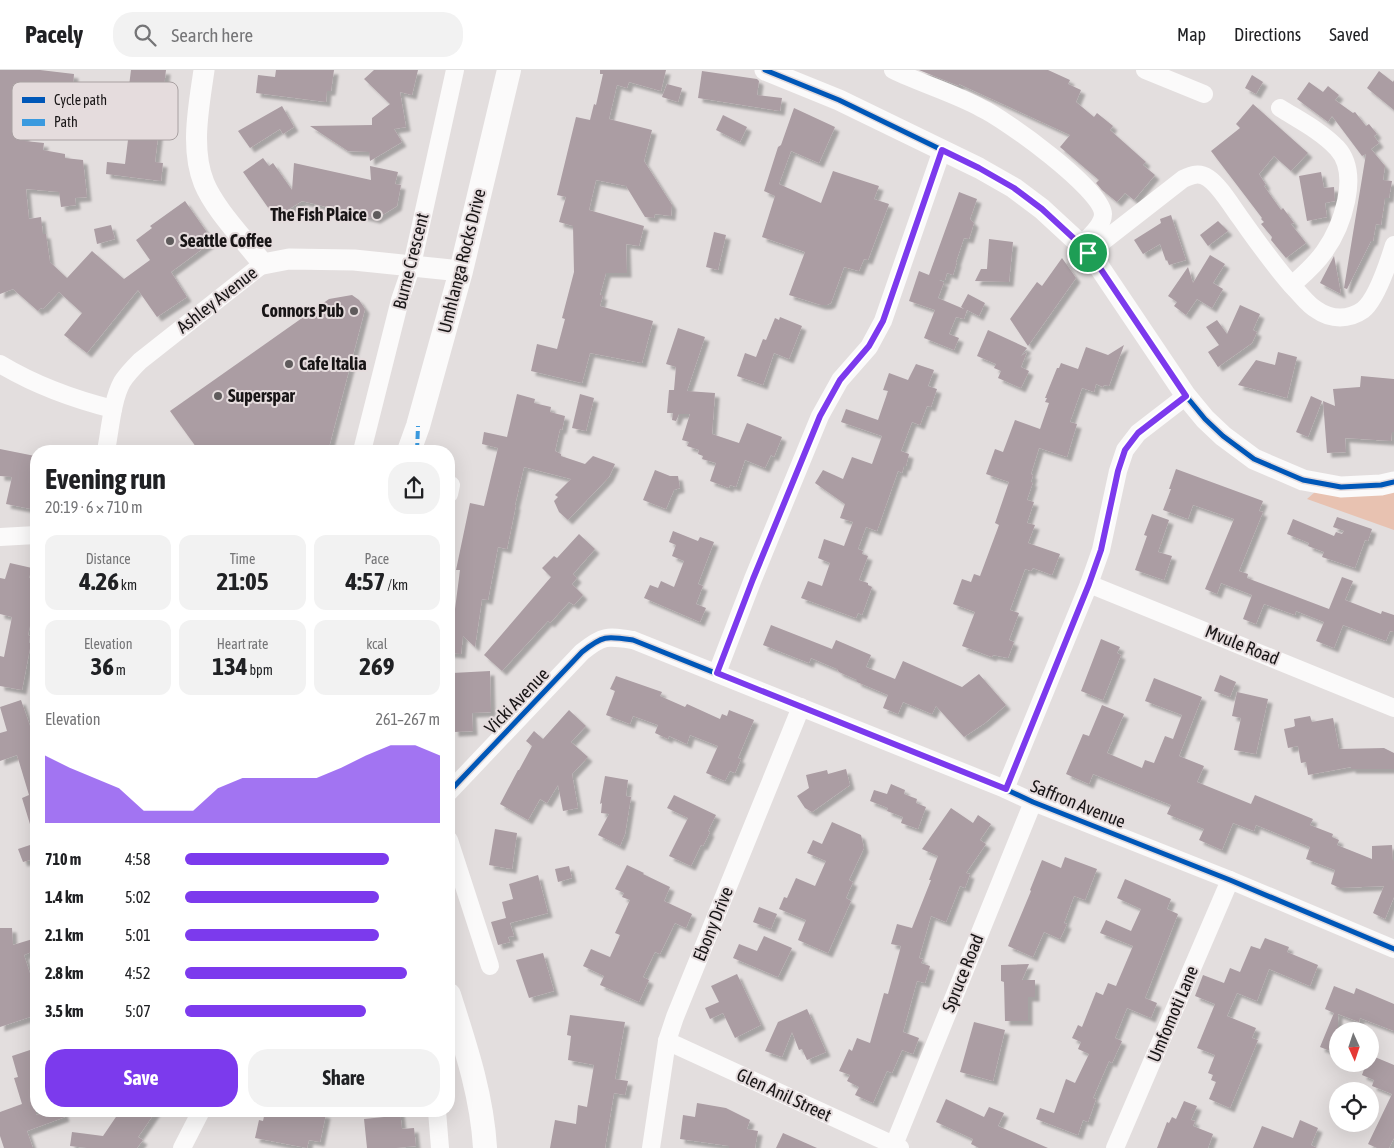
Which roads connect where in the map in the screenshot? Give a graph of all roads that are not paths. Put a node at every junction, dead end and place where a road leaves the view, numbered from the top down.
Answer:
1 (204, 70) edge
2 (455, 70) edge
3 (509, 70) edge
4 (765, 70) edge
5 (893, 70) edge
6 (1145, 70) edge
7 (1204, 94) dead end
8 (1280, 108) dead end
9 (942, 150) junction
10 (1394, 245) edge
11 (1084, 249) junction
12 (262, 264) junction
13 (412, 265) junction
14 (460, 271) junction
15 (1292, 285) junction
16 (0, 364) edge
17 (1186, 396) junction
18 (113, 408) junction
19 (107, 445) edge
20 (364, 445) edge
21 (411, 445) edge
22 (1394, 482) edge
23 (30, 536) edge
24 (0, 537) edge
25 (1089, 584) junction
26 (610, 636) joint
27 (717, 673) junction
28 (801, 707) junction
29 (1394, 708) edge
30 (455, 786) edge
31 (1006, 789) junction
32 (1033, 802) junction
33 (455, 858) edge
34 (1230, 880) junction
35 (1394, 949) edge
36 (490, 966) dead end
37 (455, 1013) edge
38 (667, 1042) junction
39 (198, 1117) edge
40 (437, 1117) edge
41 (897, 1146) edge
42 (182, 1148) edge
43 (440, 1148) edge
44 (485, 1148) edge
45 (651, 1148) edge
46 (1115, 1148) edge

1 - 12 street
2 - 13 street, Burne Crescent
3 - 14 main road, Umhlanga Rocks Drive
4 - 9 street
5 - 11 street
6 - 7 street
8 - 15 street
9 - 11 street
9 - 27 street
10 - 15 street
11 - 15 street
11 - 17 street
12 - 13 street, Ashley Avenue
12 - 18 street, Ashley Avenue
13 - 14 street, Ashley Avenue
13 - 20 street, Burne Crescent
14 - 21 main road, Umhlanga Rocks Drive
16 - 18 street
17 - 22 street
17 - 25 street
18 - 19 street, Ashley Avenue
23 - 24 street
25 - 29 street, Mvule Road
25 - 31 street
26 - 27 street, Saffron Avenue
26 - 30 street, Vicki Avenue
27 - 28 street, Saffron Avenue
28 - 31 street, Saffron Avenue
28 - 38 street, Ebony Drive
31 - 32 street, Saffron Avenue
32 - 34 street, Saffron Avenue
32 - 41 street, Spruce Road
33 - 36 street
34 - 35 street, Saffron Avenue
34 - 46 street, Umfomoti Lane
37 - 44 main road
38 - 41 street, Glen Anil Street
38 - 45 street, Ebony Drive
39 - 42 street
40 - 43 street

